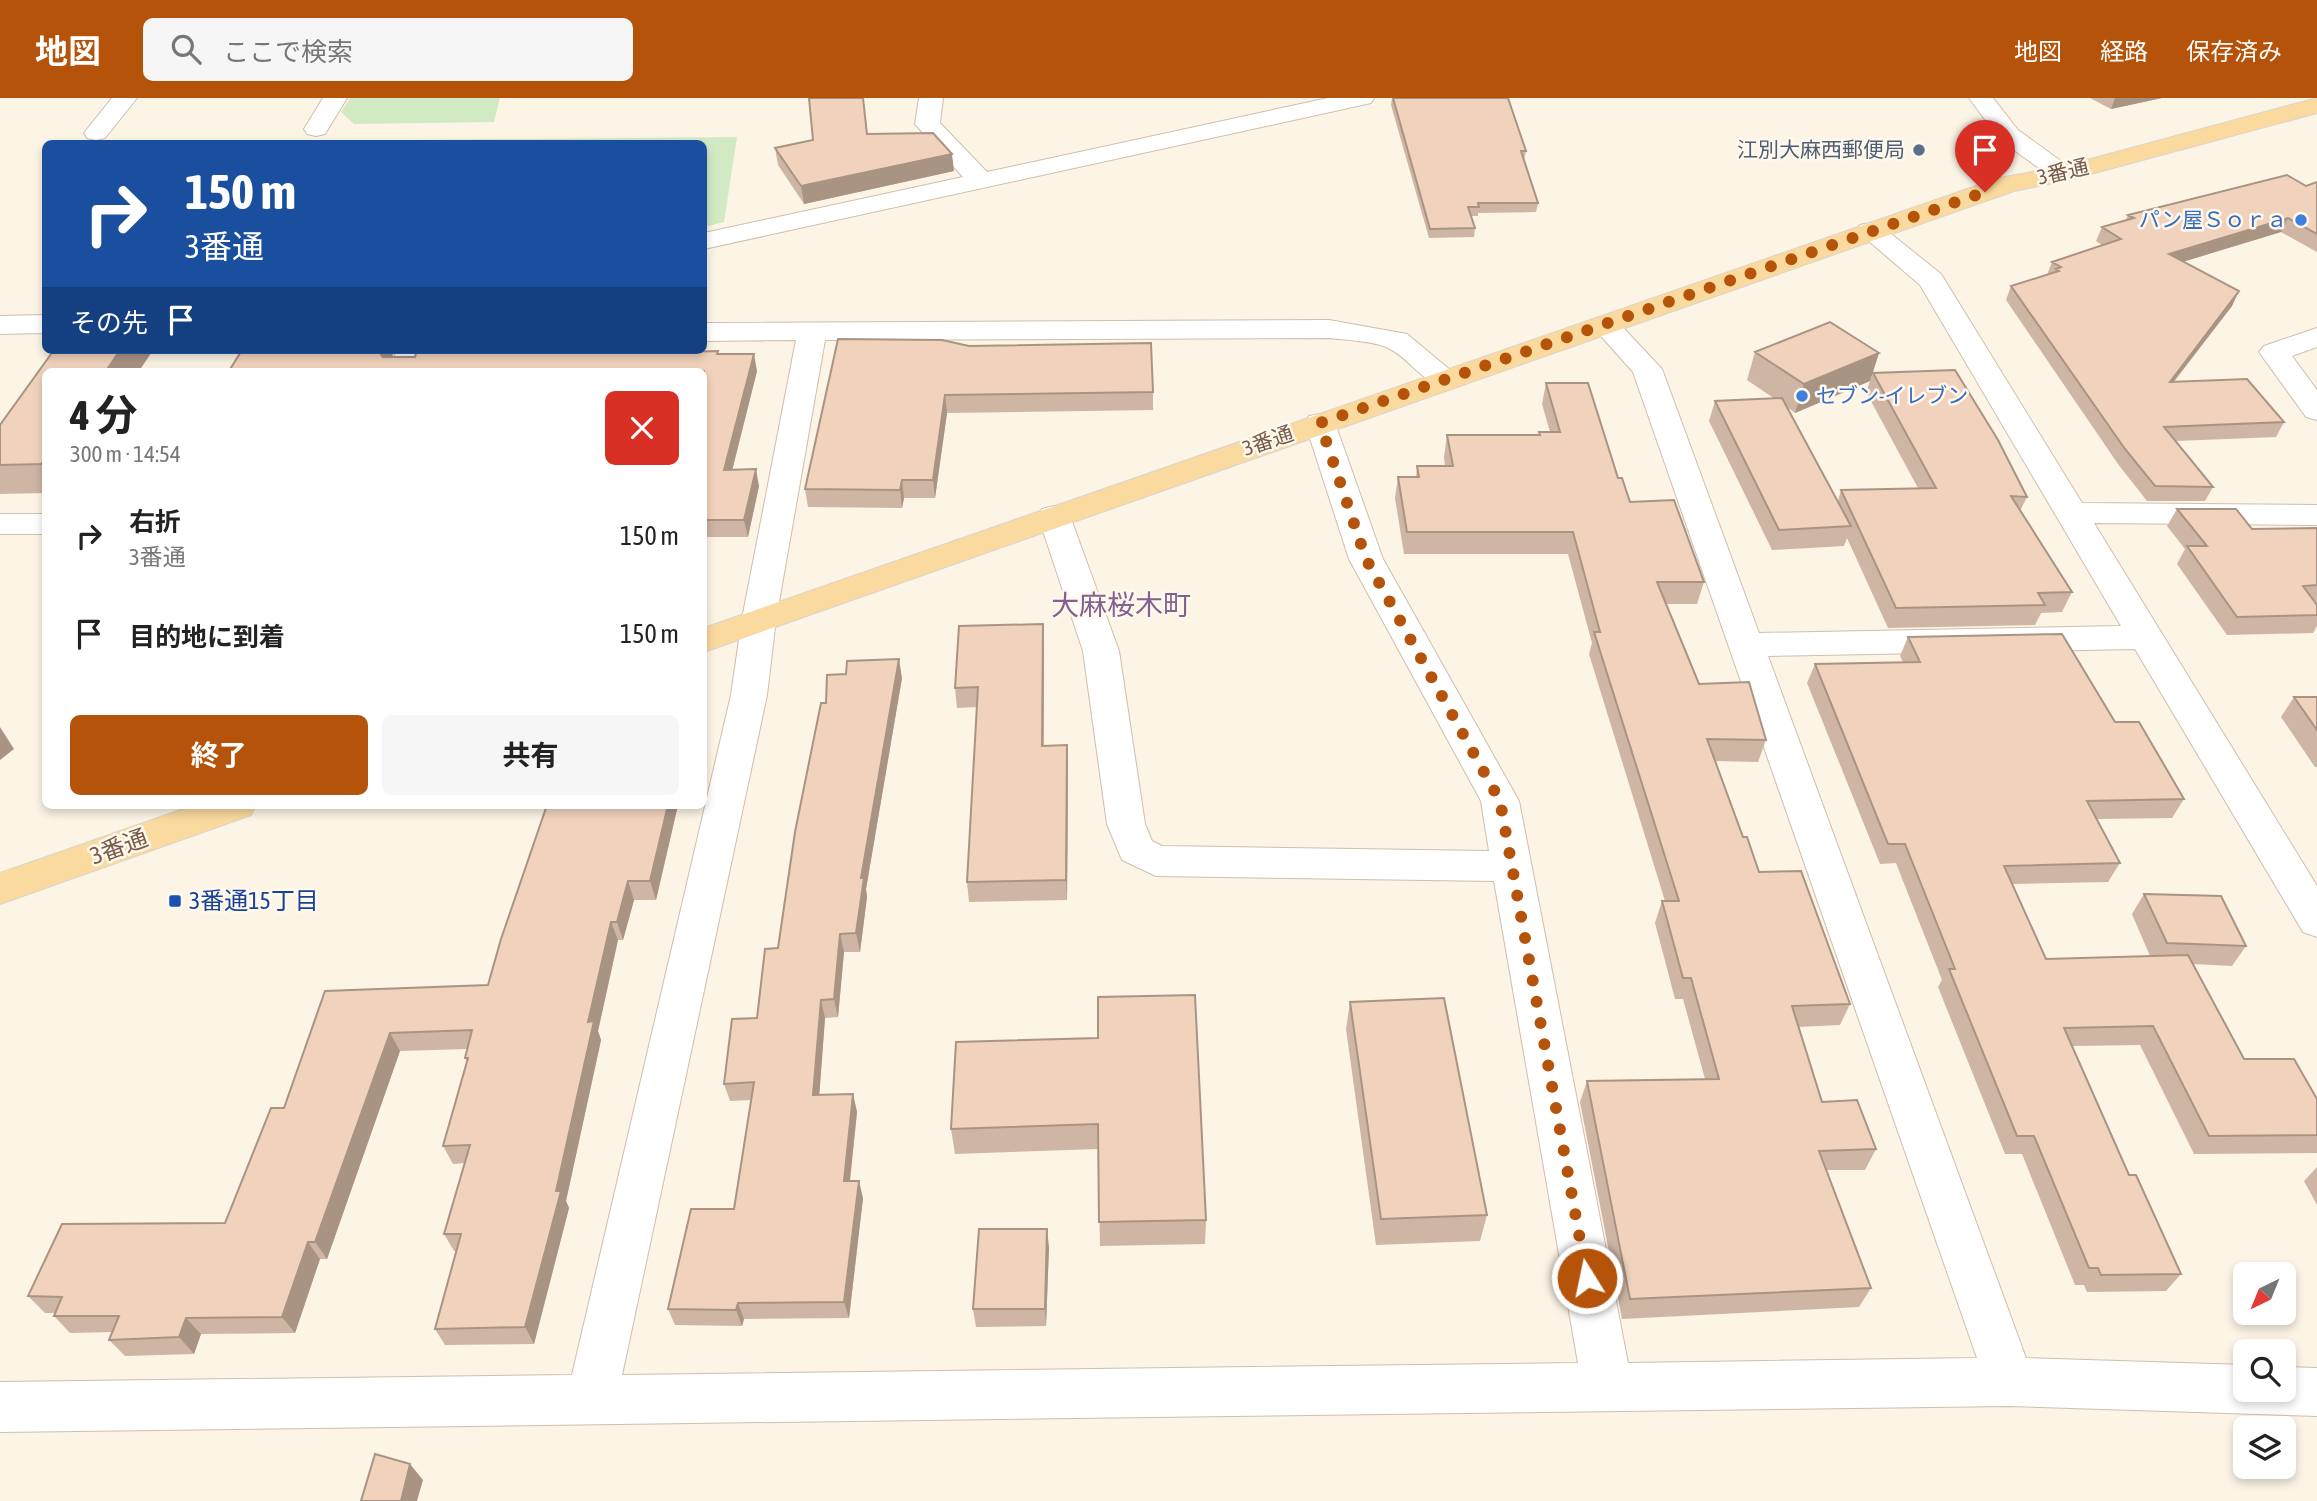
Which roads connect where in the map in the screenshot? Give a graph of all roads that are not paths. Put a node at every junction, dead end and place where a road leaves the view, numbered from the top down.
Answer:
1 (125, 98) edge
2 (335, 98) edge
3 (931, 98) edge
4 (1362, 98) edge
5 (1981, 98) edge
6 (2317, 105) edge
7 (316, 129) dead end
8 (96, 133) dead end
9 (2063, 174) junction
10 (982, 181) junction
11 (1870, 231) junction
12 (707, 240) edge
13 (42, 324) edge
14 (2, 326) edge
15 (1606, 326) junction
16 (707, 331) edge
17 (812, 331) junction
18 (2317, 337) edge
19 (1446, 379) junction
20 (2317, 411) edge
21 (1320, 423) junction
22 (2073, 513) junction
23 (2317, 514) edge
24 (1054, 516) junction
25 (0, 524) edge
26 (42, 524) edge
27 (758, 619) junction
28 (2145, 637) junction
29 (707, 639) edge
30 (1746, 645) junction
31 (226, 809) edge
32 (1512, 866) junction
33 (0, 889) edge
34 (2317, 920) edge
35 (2010, 1382) junction
36 (1607, 1387) junction
37 (2317, 1392) edge
38 (592, 1401) junction
39 (0, 1407) edge

1 - 8 street
2 - 7 street
3 - 10 street
4 - 10 street
5 - 9 street
6 - 9 main road, 3番通
9 - 11 main road, 3番通
10 - 12 street
11 - 15 main road, 3番通
11 - 22 street
13 - 14 street
15 - 19 main road, 3番通
15 - 30 street
16 - 17 street
17 - 19 street
17 - 27 street
18 - 20 street
19 - 21 main road, 3番通
21 - 24 main road, 3番通
21 - 32 street
22 - 23 street
22 - 28 street
24 - 27 main road, 3番通
24 - 32 street
25 - 26 street
27 - 29 main road, 3番通
27 - 38 street
28 - 30 street
28 - 34 street
30 - 35 street
31 - 33 main road, 3番通
32 - 36 street
35 - 36 street
35 - 37 street
36 - 38 street
38 - 39 street

